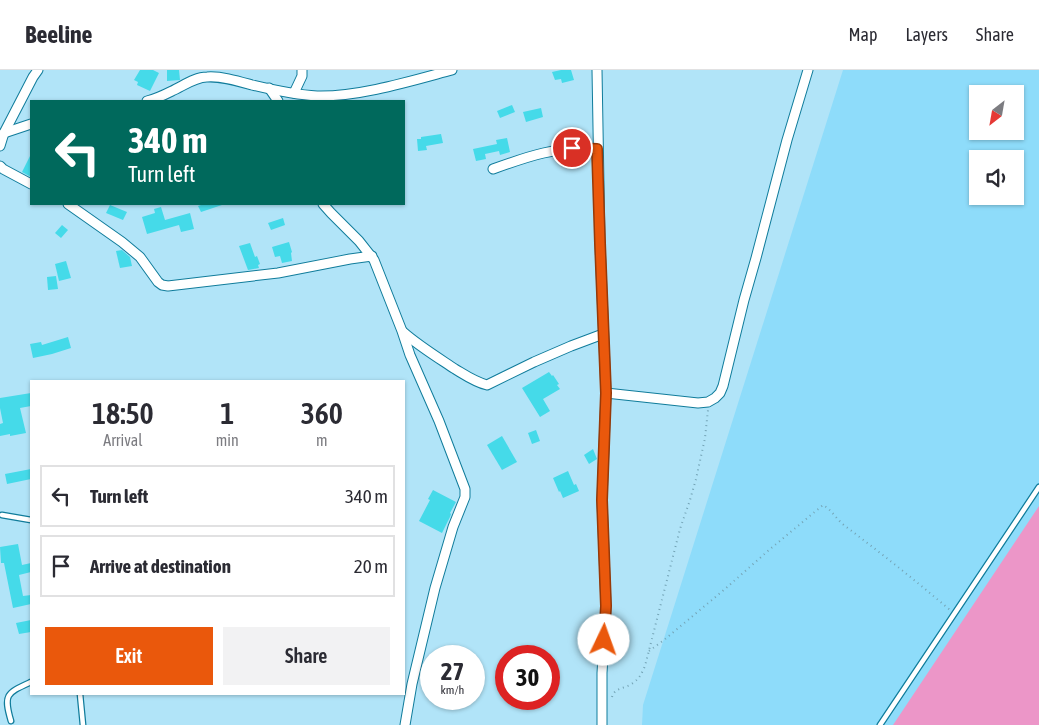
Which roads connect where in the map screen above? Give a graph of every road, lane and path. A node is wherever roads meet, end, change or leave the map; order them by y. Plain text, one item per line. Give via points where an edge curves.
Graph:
1 (38, 70) edge
2 (302, 70) edge
3 (452, 70) edge
4 (597, 70) edge
5 (808, 70) edge
6 (423, 74) edge
7 (269, 88) junction
8 (294, 93) junction
9 (150, 100) edge
10 (277, 100) edge
11 (30, 124) edge
12 (4, 133) junction
13 (0, 146) edge
14 (597, 149) junction
15 (0, 166) edge
16 (493, 170) dead end
17 (30, 184) edge
18 (69, 205) edge
19 (324, 205) edge
20 (372, 256) junction
21 (402, 332) junction
22 (603, 334) junction
23 (606, 393) junction
24 (708, 402) junction
25 (1039, 487) edge
26 (2, 515) dead end
27 (30, 520) edge
28 (954, 613) junction
29 (648, 651) junction
30 (30, 683) edge
31 (80, 695) edge
32 (612, 700) dead end
33 (11, 721) dead end
34 (83, 725) edge
35 (405, 725) edge
36 (602, 725) edge
37 (880, 725) edge

1 - 12 street
2 - 8 street
3 - 6 street
4 - 14 street
5 - 24 street via 726,377 720,393
6 - 8 street via 408,82 354,93 316,96
7 - 8 street
7 - 9 street via 207,77
7 - 10 street
11 - 12 street
12 - 13 street
14 - 16 street via 551,151
14 - 22 street
15 - 17 street
18 - 20 street via 140,257 162,285 278,272
19 - 20 street
20 - 21 street
21 - 22 street via 443,362 472,380 487,385
21 - 35 street via 465,489 435,588
22 - 23 street
23 - 24 street
23 - 36 street via 602,500 606,606
24 - 29 path via 705,438 696,479
25 - 28 lane
26 - 27 lane
28 - 29 path via 823,505
28 - 37 lane
29 - 32 path via 642,674 632,684 616,690
30 - 33 lane via 7,698
31 - 34 lane

